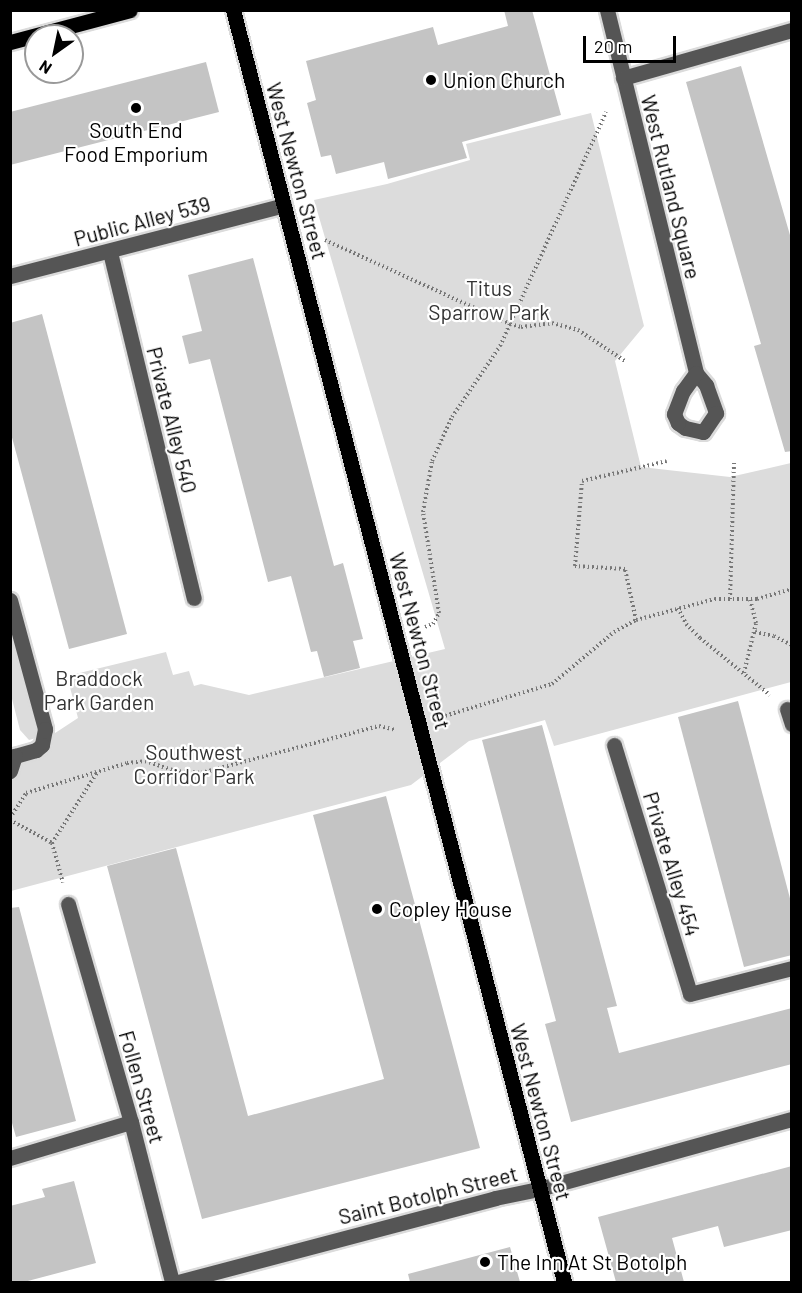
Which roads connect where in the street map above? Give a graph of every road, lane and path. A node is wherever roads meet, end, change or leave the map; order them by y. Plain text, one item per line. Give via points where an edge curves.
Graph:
1 (234, 10) edge
2 (607, 10) edge
3 (122, 12) edge
4 (792, 30) edge
5 (10, 42) edge
6 (623, 78) junction
7 (606, 112) dead end
8 (284, 204) junction
9 (325, 240) dead end
10 (110, 252) junction
11 (10, 276) edge
12 (510, 324) junction
13 (625, 361) dead end
14 (696, 373) dead end
15 (667, 461) dead end
16 (734, 462) dead end
17 (792, 589) edge
18 (194, 598) dead end
19 (730, 599) junction
20 (750, 599) junction
21 (10, 600) edge
22 (678, 608) junction
23 (636, 620) junction
24 (425, 627) dead end
25 (755, 632) junction
26 (792, 645) edge
27 (744, 673) junction
28 (444, 717) dead end
29 (789, 717) edge
30 (392, 731) dead end
31 (614, 746) dead end
32 (13, 753) edge
33 (10, 771) edge
34 (99, 771) junction
35 (10, 819) edge
36 (52, 843) junction
37 (68, 904) joint
38 (792, 968) edge
39 (792, 1119) edge
40 (131, 1122) junction
41 (10, 1158) edge
42 (539, 1189) junction
43 (172, 1282) edge
44 (178, 1282) edge
45 (564, 1282) edge

1 - 8 main road, West Newton Street
2 - 6 street, West Rutland Square
3 - 5 main road
4 - 6 street
6 - 14 street, West Rutland Square
7 - 12 path
8 - 10 street, Public Alley 539
8 - 42 main road, West Newton Street
9 - 12 path
10 - 11 street, Public Alley 539
10 - 18 street, Private Alley 540
12 - 13 path via 521,327 552,323 578,330
12 - 24 path via 479,380 452,417 428,473 424,528 439,613 433,624
15 - 23 path via 582,481 575,566 625,569
16 - 19 path
17 - 20 path
19 - 20 path
19 - 22 path
20 - 25 path
21 - 32 street via 45,729 42,745 36,750
22 - 23 path
22 - 27 path via 686,624
23 - 28 path via 614,632 552,684
25 - 26 path
25 - 27 path
27 - 29 path
30 - 34 path via 379,726 201,772 175,771 145,761
31 - 38 street, Private Alley 454 via 690,994
32 - 33 street
34 - 35 path via 26,793
34 - 36 path
35 - 36 path
36 - 37 path
37 - 40 street, Follen Street
39 - 42 street, Saint Botolph Street
40 - 41 street
40 - 43 street, Follen Street
42 - 44 street, Saint Botolph Street
42 - 45 main road, West Newton Street

